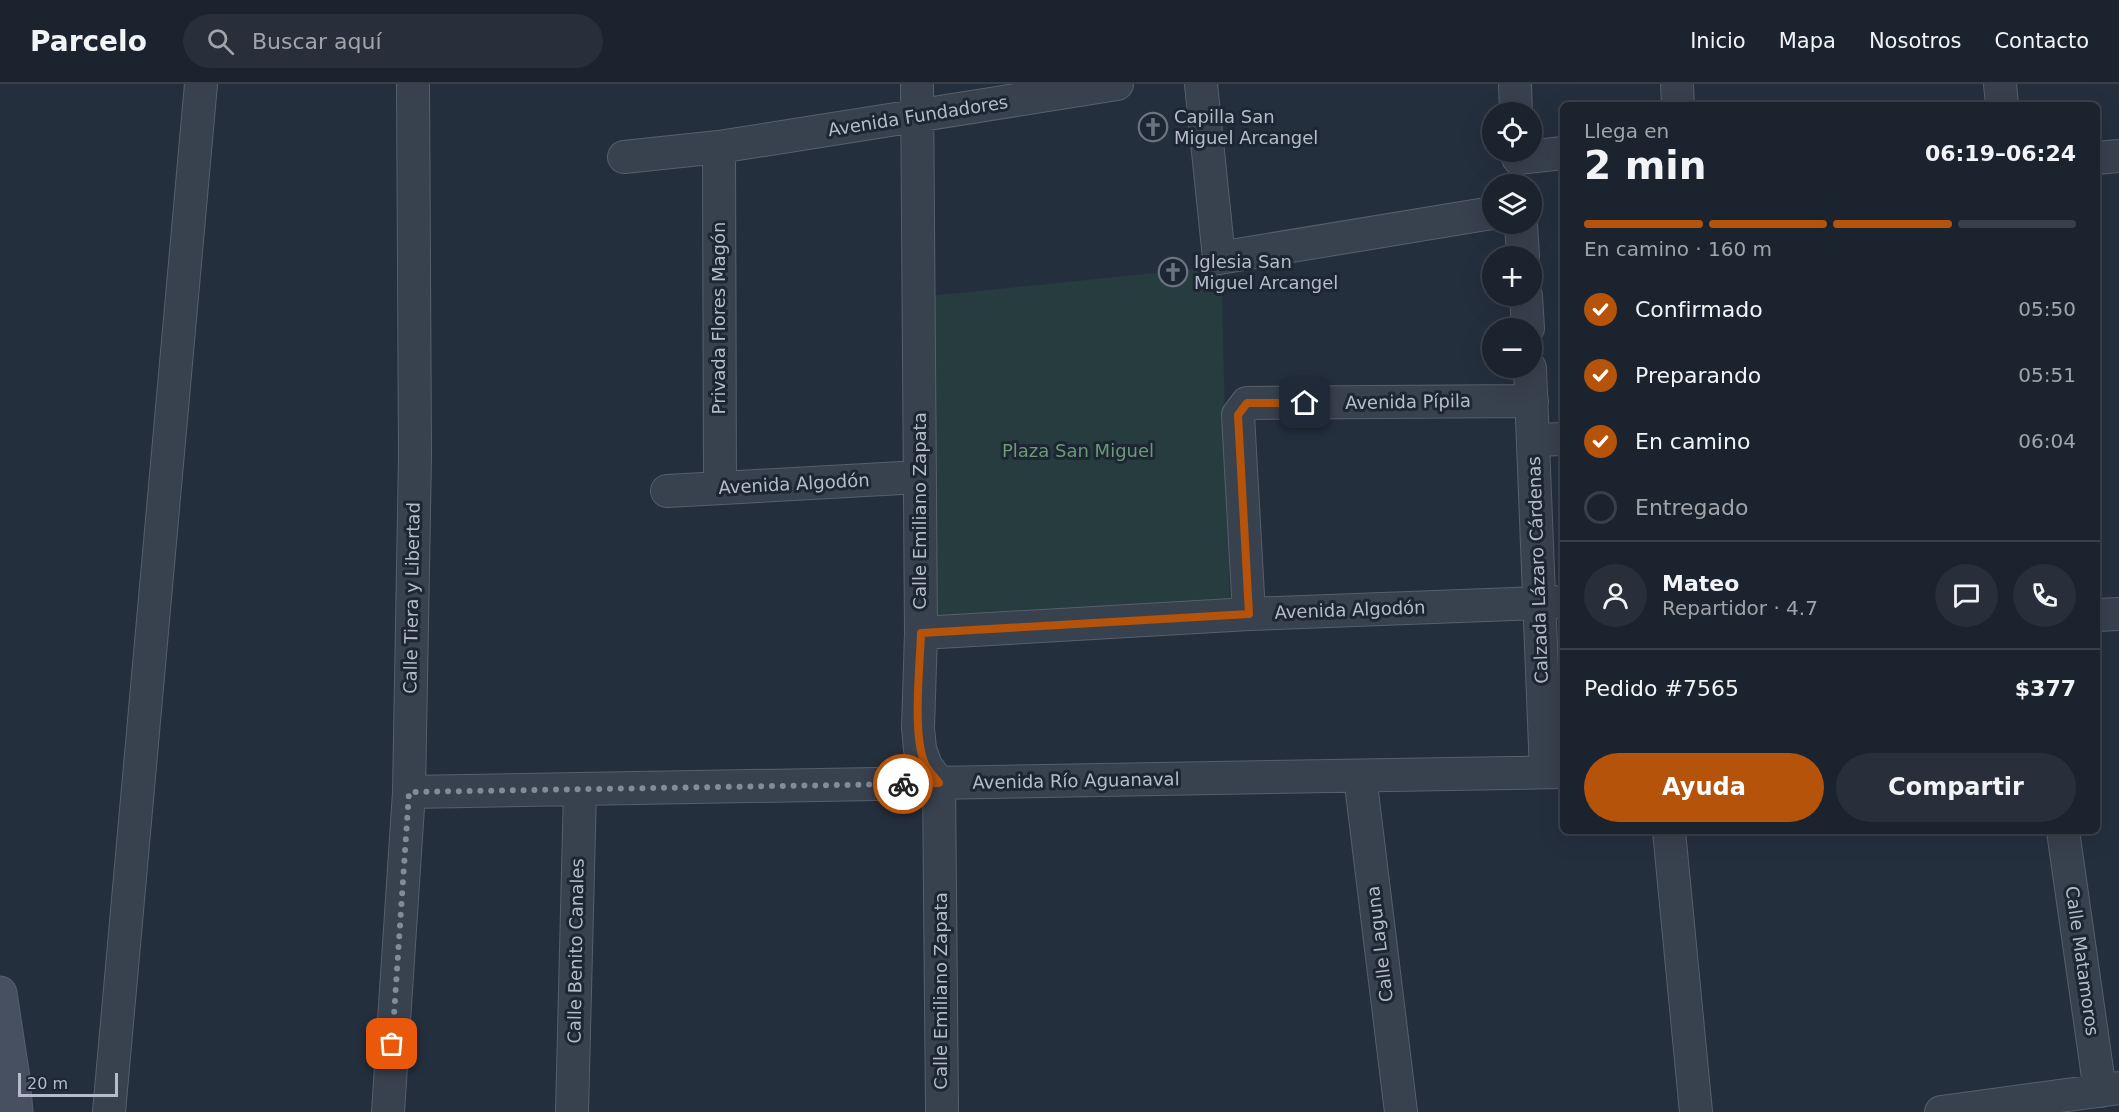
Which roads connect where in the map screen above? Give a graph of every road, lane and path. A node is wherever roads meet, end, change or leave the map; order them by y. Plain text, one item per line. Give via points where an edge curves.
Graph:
1 (201, 84) edge
2 (413, 84) edge
3 (917, 84) edge
4 (1117, 84) edge
5 (1201, 84) edge
6 (1515, 84) edge
7 (1677, 84) edge
8 (2000, 84) edge
9 (1516, 102) edge
10 (1678, 102) edge
11 (2002, 102) edge
12 (917, 116) junction
13 (719, 147) junction
14 (1560, 154) edge
15 (2119, 156) edge
16 (624, 157) dead end
17 (2100, 158) edge
18 (1518, 165) edge
19 (1482, 215) edge
20 (1531, 378) edge
21 (1532, 401) junction
22 (1548, 440) edge
23 (920, 477) junction
24 (720, 488) junction
25 (667, 491) dead end
26 (1551, 602) edge
27 (1249, 614) junction
28 (2119, 614) edge
29 (2100, 615) edge
30 (921, 633) junction
31 (1554, 772) edge
32 (1360, 776) junction
33 (939, 783) junction
34 (580, 790) junction
35 (409, 792) junction
36 (1669, 834) edge
37 (2064, 834) edge
38 (0, 993) edge
39 (2109, 1089) edge
40 (16, 1112) edge
41 (110, 1112) edge
42 (388, 1112) edge
43 (572, 1112) edge
44 (942, 1112) edge
45 (1401, 1112) edge
46 (1696, 1112) edge
47 (1941, 1112) edge

1 - 41 street
2 - 35 street, Calle Tiera y Libertad via 415,456
3 - 12 street, Calle Emiliano Zapata
4 - 12 street, Avenida Fundadores
5 - 19 street via 1219,258
6 - 9 street
7 - 10 street
8 - 11 street
12 - 13 street, Avenida Fundadores
12 - 23 street, Calle Emiliano Zapata
13 - 16 street, Avenida Fundadores
13 - 24 street, Privada Flores Magón
14 - 18 street
15 - 17 street
20 - 21 street, Calzada Lázaro Cárdenas
21 - 22 street, Calzada Lázaro Cárdenas
21 - 27 street, Avenida Pípila via 1247,403 1238,415
22 - 26 street, Calzada Lázaro Cárdenas
23 - 24 street, Avenida Algodón
23 - 30 street, Calle Emiliano Zapata
24 - 25 street, Avenida Algodón
26 - 27 street, Avenida Algodón
26 - 31 street, Calzada Lázaro Cárdenas
27 - 30 street, Avenida Algodón
28 - 29 street
30 - 33 street, Calle Emiliano Zapata via 920,749 926,766
31 - 32 street, Avenida Río Aguanaval
32 - 33 street, Avenida Río Aguanaval
32 - 45 street, Calle Laguna
33 - 34 street, Avenida Río Aguanaval
33 - 44 street, Calle Emiliano Zapata
34 - 35 street, Avenida Río Aguanaval
34 - 43 street, Calle Benito Canales
35 - 42 street, Calle Tiera y Libertad
36 - 46 street
37 - 39 street, Calle Matamoros
38 - 40 street
39 - 47 street

